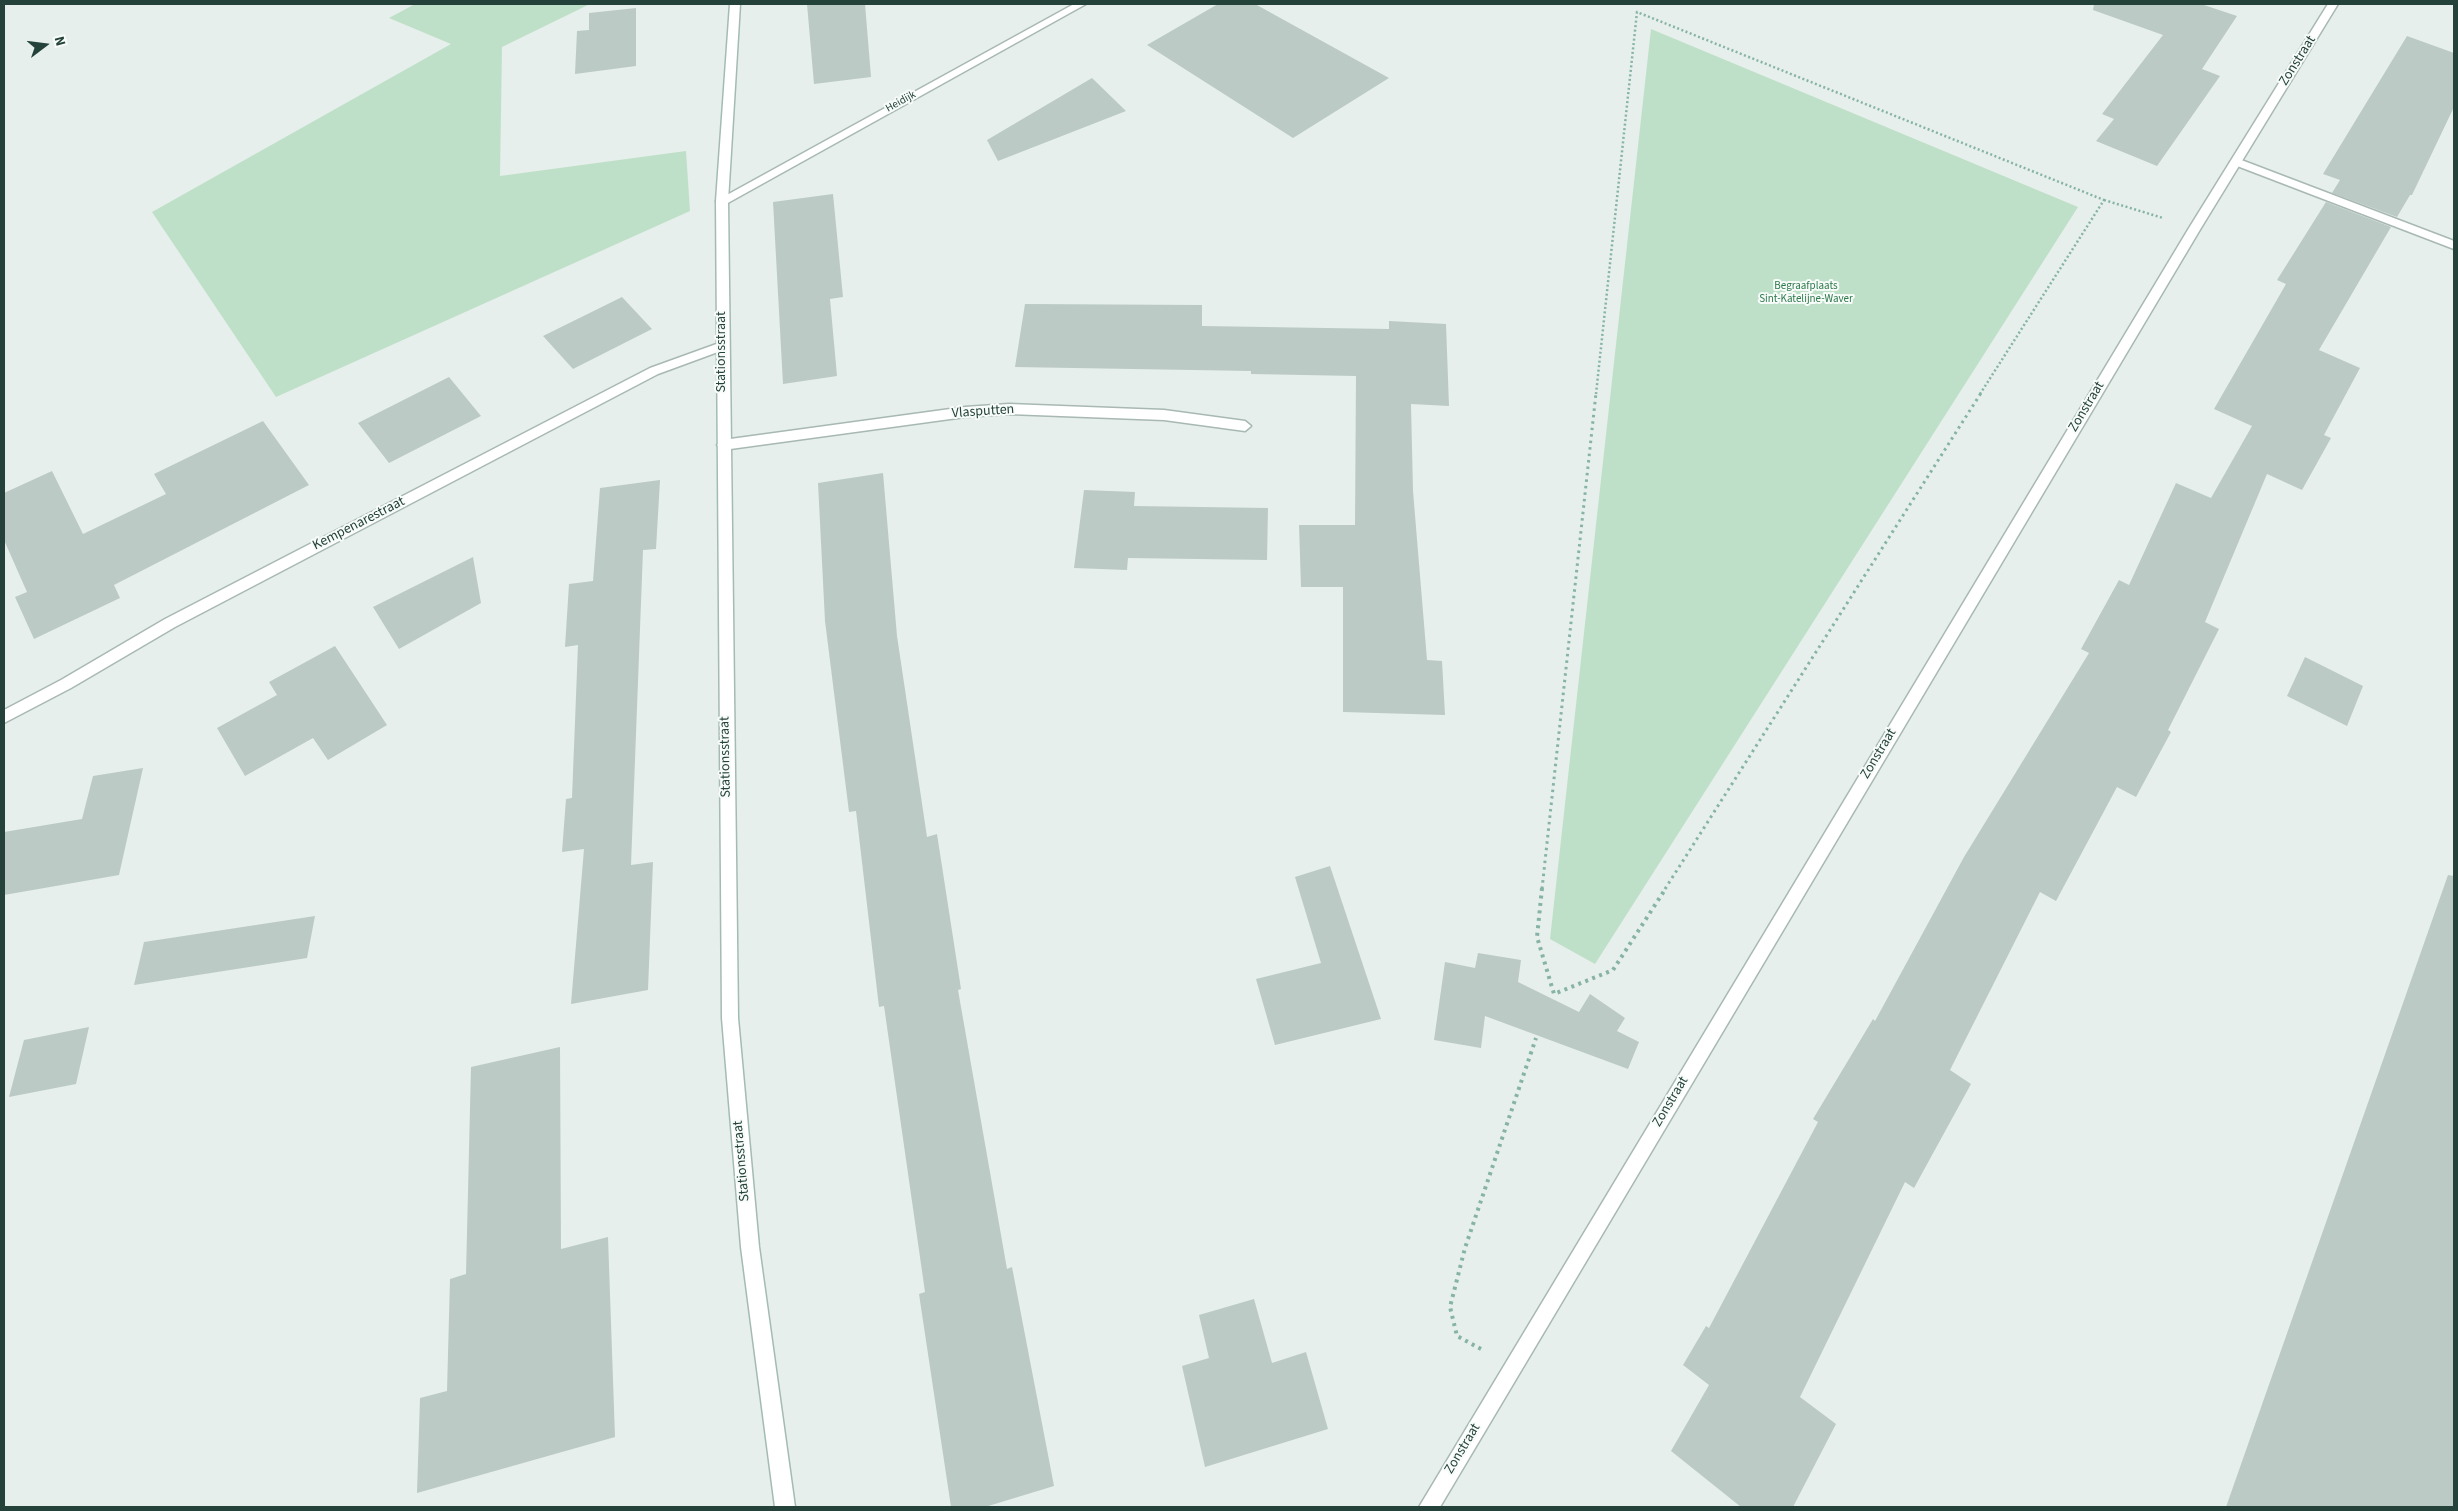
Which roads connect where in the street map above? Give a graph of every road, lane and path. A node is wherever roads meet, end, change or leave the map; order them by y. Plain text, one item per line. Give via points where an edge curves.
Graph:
1 (735, 4) edge
2 (1081, 4) edge
3 (2333, 4) edge
4 (2236, 162) junction
5 (2104, 200) junction
6 (722, 201) junction
7 (2194, 228) junction
8 (2454, 245) edge
9 (722, 346) junction
10 (1245, 426) dead end
11 (723, 445) junction
12 (4, 717) edge
13 (1536, 1038) dead end
14 (1516, 1360) junction
15 (785, 1507) edge
16 (1429, 1507) edge

1 - 6 street, Stationsstraat
2 - 6 street, Heidijk
3 - 4 street, Zonstraat
4 - 7 street, Zonstraat
4 - 8 street
5 - 5 path via 1613,970 1554,994 1537,937 1637,12
5 - 7 path
6 - 9 street, Stationsstraat
7 - 14 street, Zonstraat
9 - 11 street, Stationsstraat
9 - 12 street, Kempenarestraat via 645,376 170,623
10 - 11 street, Vlasputten via 1164,415 1009,409
11 - 15 street, Stationsstraat via 730,1018 750,1247
13 - 14 path via 1465,1248 1450,1307 1457,1336 1480,1349
14 - 16 street, Zonstraat

